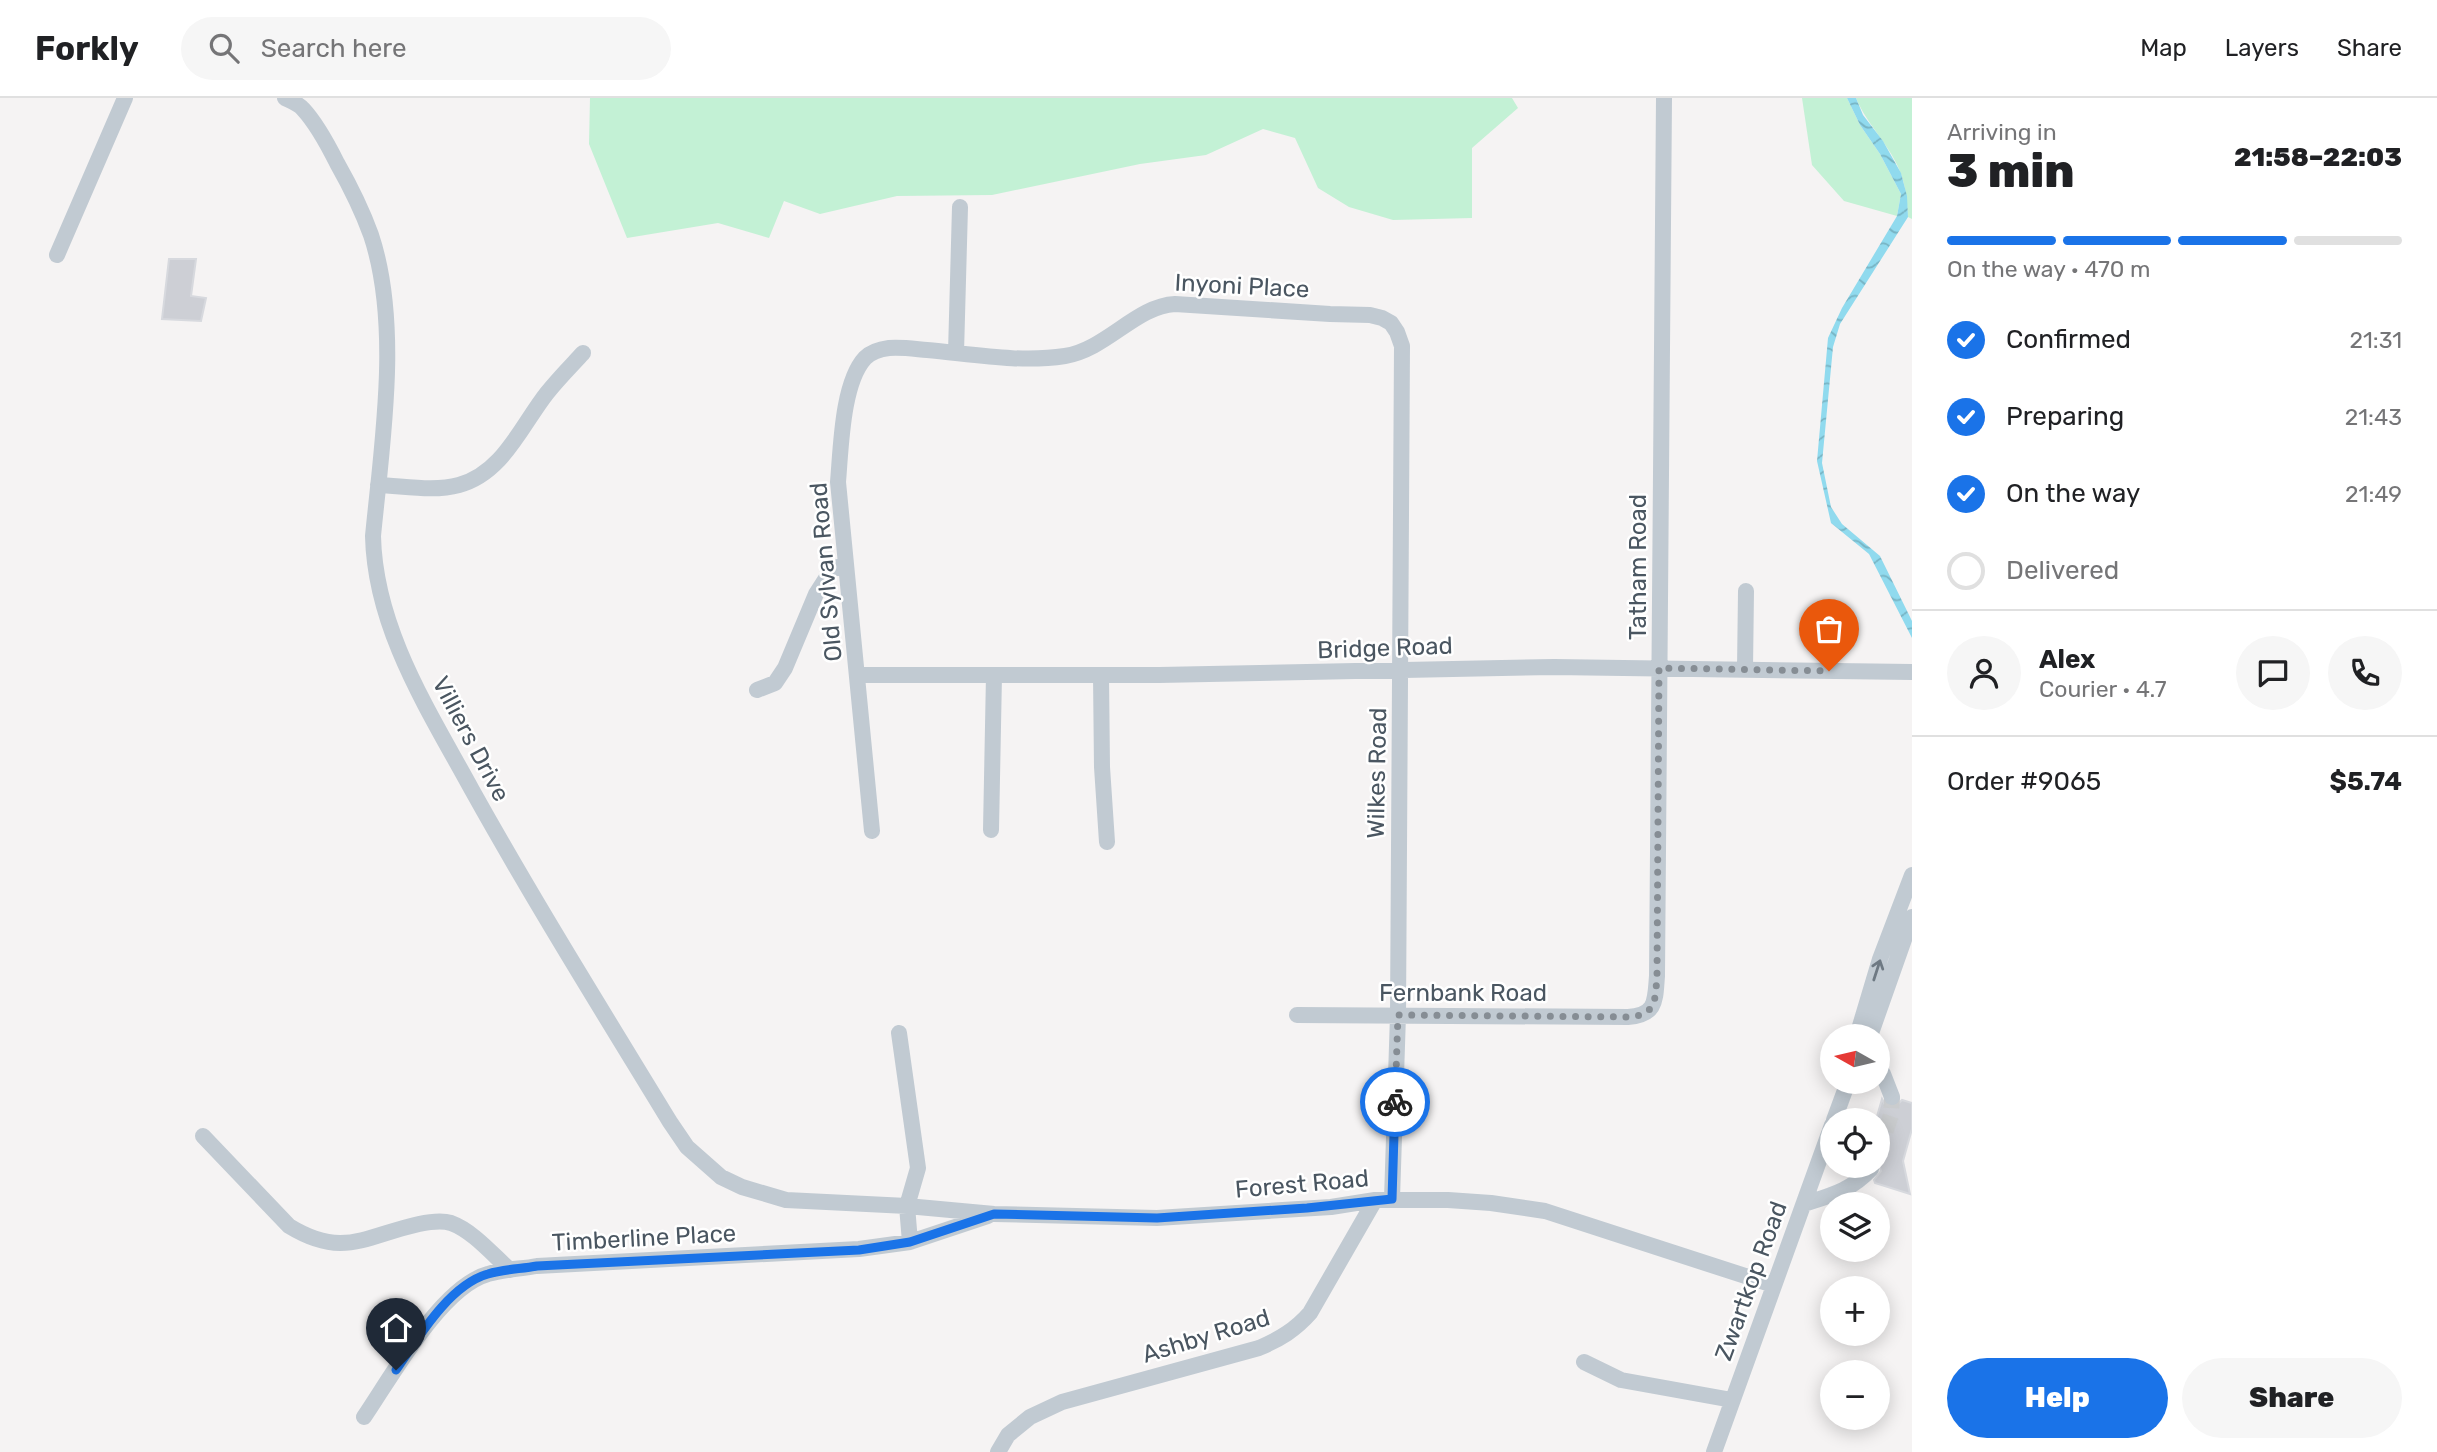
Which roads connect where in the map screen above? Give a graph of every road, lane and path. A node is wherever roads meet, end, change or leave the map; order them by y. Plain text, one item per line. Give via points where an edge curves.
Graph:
1 (125, 98) edge
2 (285, 98) edge
3 (1664, 98) edge
4 (305, 102) edge
5 (960, 207) dead end
6 (57, 254) dead end
7 (1402, 346) joint
8 (908, 349) joint
9 (583, 353) dead end
10 (956, 353) junction
11 (378, 485) junction
12 (845, 565) junction
13 (1746, 592) dead end
14 (1659, 668) junction
15 (1745, 669) junction
16 (1401, 670) junction
17 (1912, 672) edge
18 (858, 675) junction
19 (994, 675) junction
20 (1101, 675) junction
21 (757, 690) dead end
22 (991, 830) dead end
23 (872, 831) dead end
24 (1107, 842) dead end
25 (1912, 875) edge
26 (1912, 917) edge
27 (1297, 1015) dead end
28 (1398, 1015) junction
29 (1628, 1017) joint
30 (1861, 1024) edge
31 (1874, 1024) edge
32 (899, 1033) dead end
33 (1890, 1092) edge
34 (1892, 1097) tunnel mouth
35 (203, 1136) dead end
36 (1820, 1159) edge
37 (1862, 1178) edge
38 (1384, 1200) junction
39 (1804, 1204) junction
40 (907, 1206) junction
41 (994, 1214) junction
42 (910, 1242) junction
43 (510, 1270) junction
44 (1773, 1285) junction
45 (1584, 1362) dead end
46 (1732, 1401) junction
47 (364, 1417) dead end
48 (998, 1452) edge
49 (1714, 1452) edge

1 - 6 street
2 - 4 street, Villiers Drive
3 - 14 street, Tatham Road
4 - 11 street, Villiers Drive via 357,200 380,274 387,354
5 - 10 street
7 - 10 street, Inyoni Place via 1391,323 1370,315 1189,303 1149,309 1104,340 1070,355 1027,359
7 - 16 street, Wilkes Road
8 - 10 street, Inyoni Place
8 - 12 street, Old Sylvan Road via 888,348 866,356 849,393 838,482
9 - 11 street via 546,394 511,447 474,480 431,488
11 - 40 street, Villiers Drive via 375,569 407,669 490,823 687,1147 721,1177 766,1195
12 - 18 street, Old Sylvan Road
12 - 21 street via 832,569 816,594 775,683
13 - 15 street
14 - 15 street, Bridge Road
14 - 16 street, Bridge Road
14 - 29 street, Tatham Road via 1656,997 1647,1013
15 - 17 street, Bridge Road
16 - 20 street, Bridge Road
16 - 28 street, Wilkes Road
18 - 19 street, Bridge Road
18 - 23 street, Old Sylvan Road
19 - 20 street, Bridge Road
19 - 22 street
20 - 24 street
30 -> 25 street
26 - 31 street
27 - 28 street, Fernbank Road
28 - 29 street, Fernbank Road
28 - 38 street, Wilkes Road
32 - 40 street via 918,1168
33 - 34 street
35 - 43 street via 289,1226 304,1235 321,1242 354,1243 414,1225 448,1222 472,1236
36 - 39 street, Zwartkop Road
37 - 39 street via 1843,1191
38 - 41 street, Forest Road via 1157,1218
38 - 44 street, Forest Road via 1470,1201 1545,1212
38 - 48 street, Ashby Road via 1310,1313 1281,1339 1062,1402 1030,1417 1008,1435
39 - 44 street, Zwartkop Road
40 - 41 street, Forest Road
40 - 42 street
41 - 42 street, Timberline Place
42 - 43 street, Timberline Place via 859,1250
43 - 47 street, Timberline Place via 467,1283 452,1297 427,1324
44 - 46 street, Zwartkop Road
45 - 46 street via 1621,1380
46 - 49 street, Zwartkop Road

